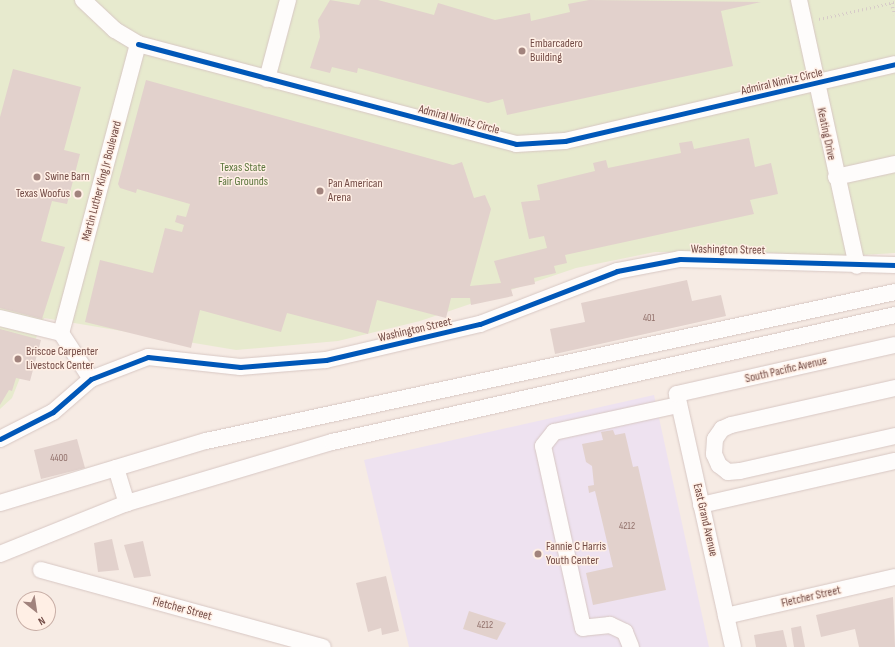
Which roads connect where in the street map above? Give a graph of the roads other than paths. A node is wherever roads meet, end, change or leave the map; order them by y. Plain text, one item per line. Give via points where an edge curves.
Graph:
1 (83, 0) edge
2 (288, 0) edge
3 (799, 0) edge
4 (138, 44) junction
5 (895, 64) edge
6 (267, 79) junction
7 (816, 84) junction
8 (895, 164) edge
9 (836, 177) junction
10 (895, 265) edge
11 (857, 266) junction
12 (895, 292) edge
13 (895, 315) edge
14 (0, 318) edge
15 (61, 334) junction
16 (895, 345) edge
17 (91, 379) junction
18 (895, 388) edge
19 (439, 393) junction
20 (677, 399) junction
21 (445, 416) junction
22 (895, 436) edge
23 (0, 439) edge
24 (714, 454) junction
25 (691, 458) junction
26 (895, 462) edge
27 (116, 468) junction
28 (0, 503) edge
29 (127, 503) junction
30 (701, 505) junction
31 (0, 554) edge
32 (41, 570) dead end
33 (895, 577) edge
34 (726, 616) junction
35 (323, 647) edge
36 (631, 647) edge
37 (733, 647) edge

1 - 4 street via 115,30
2 - 6 street
3 - 7 street, Keating Drive
4 - 6 street, Admiral Nimitz Circle
4 - 15 street, Martin Luther King Jr Boulevard
5 - 7 street, Admiral Nimitz Circle
6 - 7 street, Admiral Nimitz Circle via 494,140 541,145
7 - 9 street, Keating Drive
8 - 9 street
9 - 11 street, Keating Drive
10 - 11 street, Washington Street
11 - 17 street, Washington Street via 718,259 651,263 590,280 480,324 385,348 276,367 240,367 148,357
12 - 19 street
13 - 21 street
14 - 15 street
15 - 17 street
16 - 20 street, South Pacific Avenue
17 - 23 street, Washington Street via 53,412
18 - 24 street via 732,425 722,429 715,439
19 - 21 street
19 - 27 street via 206,441
20 - 25 street, East Grand Avenue
20 - 36 street, South Pacific Avenue via 554,432 543,446 583,628 610,625 625,632
21 - 29 street via 332,442
22 - 24 street via 740,471 728,472 719,465
24 - 25 street
25 - 30 street, East Grand Avenue
26 - 30 street
27 - 28 street
27 - 29 street
29 - 31 street
30 - 34 street, East Grand Avenue
32 - 35 street, Fletcher Street
33 - 34 street, Fletcher Street
34 - 37 street, East Grand Avenue

